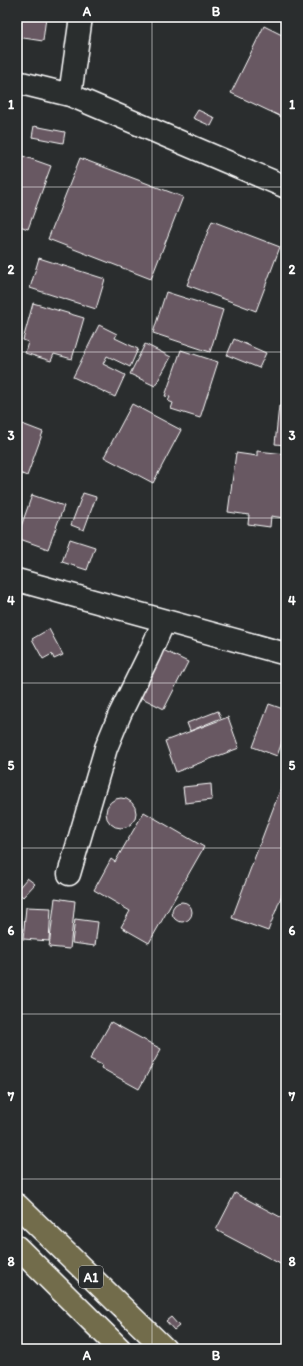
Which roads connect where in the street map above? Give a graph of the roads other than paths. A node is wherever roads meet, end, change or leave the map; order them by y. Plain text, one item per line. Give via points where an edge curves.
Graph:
1 (81, 17) edge
2 (17, 82) edge
3 (70, 96) junction
4 (286, 187) edge
5 (17, 580) edge
6 (164, 621) junction
7 (286, 654) edge
8 (69, 874) dead end
9 (17, 1205) edge
10 (17, 1247) edge
11 (120, 1349) edge
12 (165, 1349) edge

1 - 3 street
2 - 3 street
3 - 4 street
5 - 6 street
6 - 7 street
6 - 8 street via 106,748
9 - 12 highway, A1
10 - 11 highway, A1

